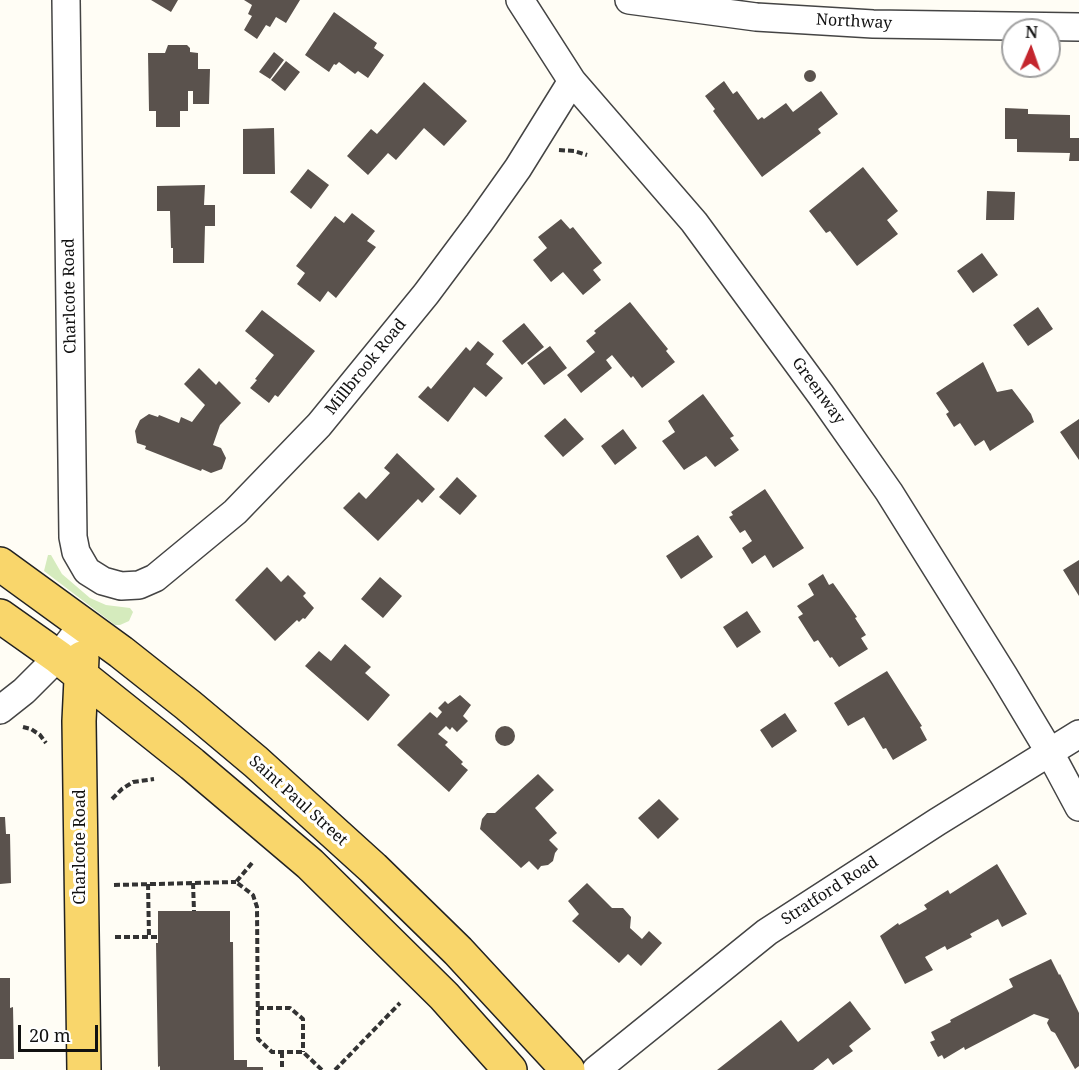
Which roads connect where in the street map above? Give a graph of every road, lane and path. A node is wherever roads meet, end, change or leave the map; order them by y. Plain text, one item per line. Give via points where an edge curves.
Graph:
1 (66, 0) edge
2 (520, 0) edge
3 (629, 0) edge
4 (1079, 27) edge
5 (572, 81) junction
6 (552, 151) dead end
7 (587, 155) dead end
8 (0, 564) edge
9 (103, 580) joint
10 (0, 616) edge
11 (84, 623) junction
12 (69, 666) junction
13 (7, 719) edge
14 (1079, 734) edge
15 (46, 743) dead end
16 (1049, 752) junction
17 (154, 779) dead end
18 (112, 799) dead end
19 (1079, 807) edge
20 (252, 863) dead end
21 (236, 882) junction
22 (193, 883) junction
23 (148, 884) junction
24 (114, 885) dead end
25 (194, 911) dead end
26 (115, 937) dead end
27 (149, 937) junction
28 (158, 937) dead end
29 (400, 1003) dead end
30 (258, 1008) junction
31 (282, 1052) junction
32 (303, 1052) junction
33 (84, 1070) edge
34 (282, 1070) edge
35 (322, 1070) edge
36 (335, 1070) edge
37 (510, 1070) edge
38 (568, 1070) edge
39 (596, 1070) edge

1 - 9 street, Charlcote Road via 73,537 87,571
2 - 5 street, Greenway
3 - 4 street, Northway via 756,17
5 - 9 street, Millbrook Road via 479,223 319,425 235,512 155,578 130,586
5 - 16 street, Greenway via 693,222 821,394 895,502
6 - 7 path
8 - 11 main road, Saint Paul Street
10 - 12 main road
11 - 12 main road, Charlcote Road
11 - 38 main road, Saint Paul Street via 256,762 373,868 458,951
12 - 13 street via 24,691
12 - 33 main road, Charlcote Road via 79,721
12 - 37 main road via 310,864 444,996
13 - 15 path via 31,729
14 - 16 street, Stratford Road
16 - 19 street, Greenway
16 - 39 street, Stratford Road via 767,932
17 - 18 path via 133,782
20 - 21 path
21 - 22 path
21 - 30 path via 257,901
22 - 23 path
22 - 25 path
23 - 24 path
23 - 27 path
26 - 27 path
27 - 28 path
29 - 36 path
30 - 31 path via 258,1039 272,1052
30 - 32 path via 290,1008 303,1019
31 - 32 path
31 - 34 path
32 - 35 path

